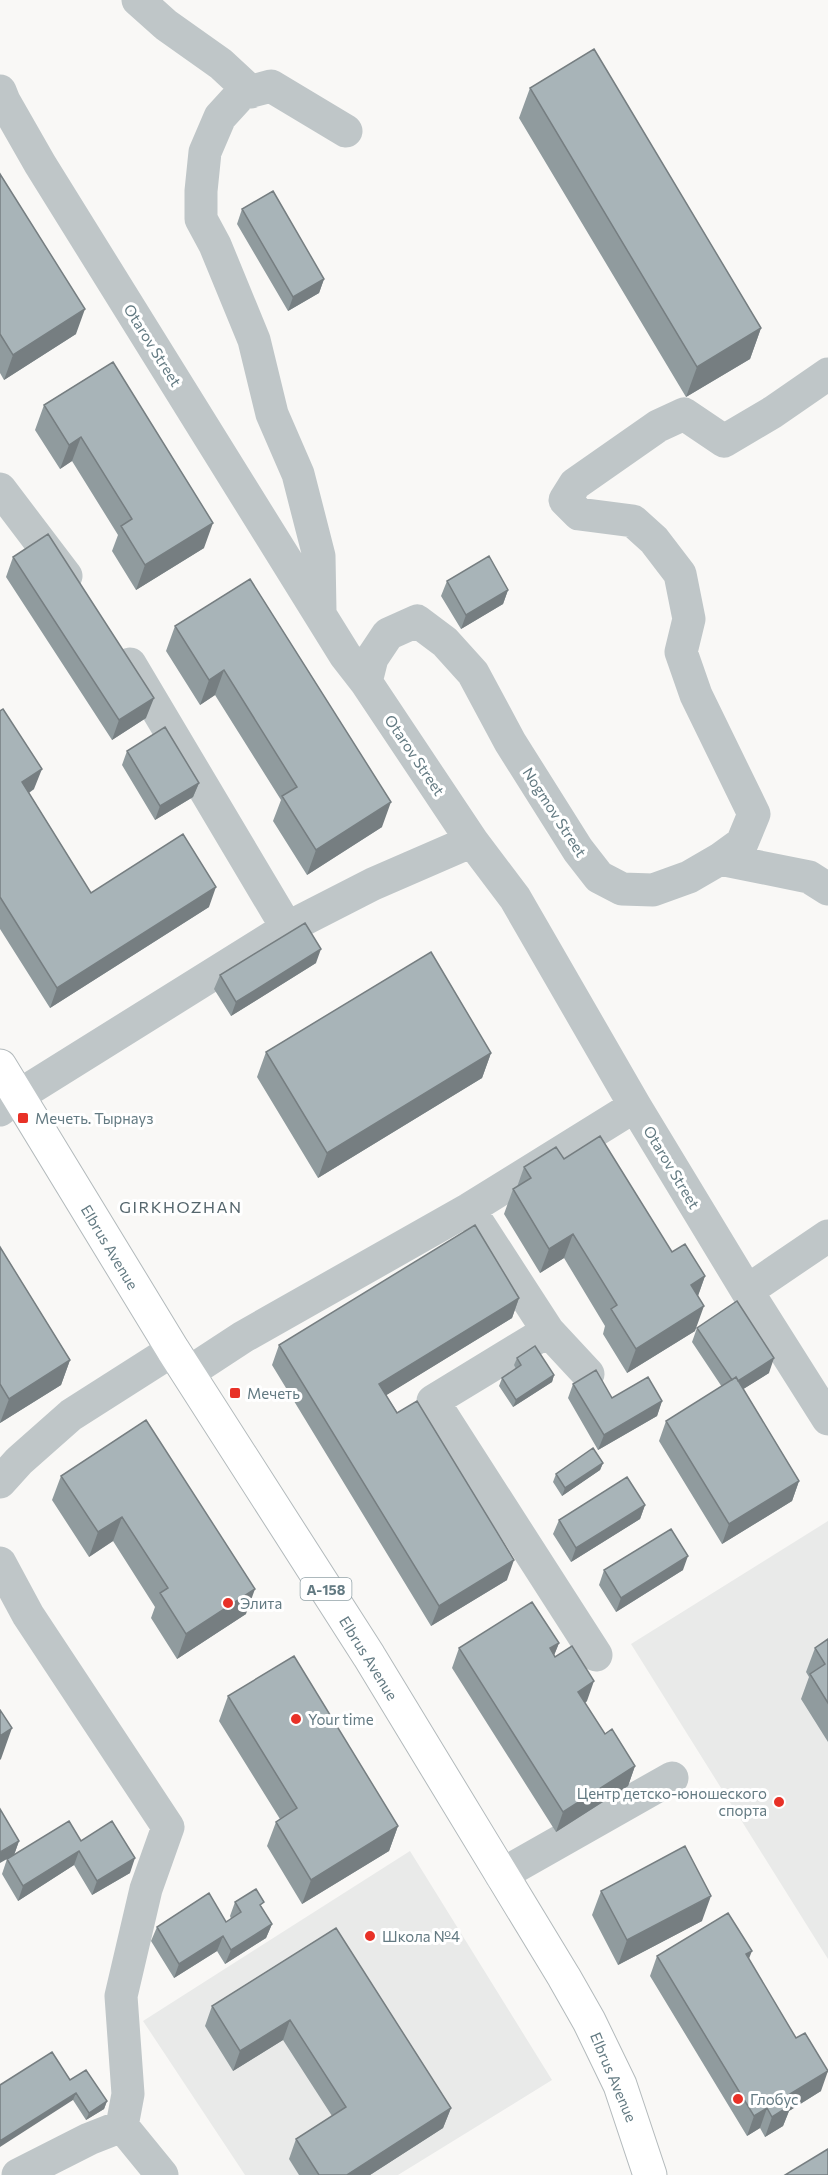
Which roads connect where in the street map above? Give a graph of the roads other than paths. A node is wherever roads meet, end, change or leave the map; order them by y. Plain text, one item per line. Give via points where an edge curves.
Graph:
1 (138, 0) edge
2 (0, 91) edge
3 (251, 92) junction
4 (346, 131) dead end
5 (828, 374) edge
6 (0, 489) edge
7 (82, 598) edge
8 (320, 613) junction
9 (116, 643) edge
10 (366, 682) junction
11 (472, 841) junction
12 (720, 859) junction
13 (828, 889) edge
14 (287, 928) junction
15 (0, 1066) edge
16 (9, 1103) edge
17 (635, 1106) junction
18 (469, 1209) junction
19 (828, 1236) edge
20 (747, 1291) junction
21 (548, 1331) junction
22 (180, 1362) junction
23 (588, 1374) edge
24 (828, 1419) edge
25 (0, 1482) edge
26 (0, 1563) edge
27 (596, 1655) dead end
28 (672, 1778) dead end
29 (501, 1875) junction
30 (122, 2126) junction
31 (18, 2175) edge
32 (162, 2175) edge
33 (650, 2175) edge

1 - 3 street via 222,64
2 - 8 street, Otarov Street via 40,164
3 - 4 street via 271,86
3 - 8 street via 241,94 220,117 205,152 201,219 254,340 272,414 298,474 319,556
5 - 12 street via 724,441 684,414 658,426 575,484 566,500 579,514 633,521 654,540 680,574 689,619 681,652 696,695 754,814 742,843
6 - 7 street
8 - 10 street, Otarov Street
9 - 14 street
10 - 11 street, Otarov Street
10 - 12 street, Nogmov Street via 372,658 388,633 417,621 445,642 473,673 510,742 599,877 622,889 653,890 689,877
11 - 14 street via 373,884
11 - 17 street, Otarov Street via 521,907
12 - 13 street via 809,877
14 - 16 street
15 - 16 main road, Elbrus Avenue / А-158
16 - 22 main road, Elbrus Avenue / А-158
17 - 18 street
17 - 20 street, Otarov Street
18 - 21 street
18 - 22 street via 243,1337
19 - 20 street
20 - 24 street, Otarov Street
21 - 23 street
21 - 27 street via 434,1401
22 - 25 street via 71,1415
22 - 29 main road, Elbrus Avenue / А-158 via 369,1656
26 - 30 street via 28,1615 168,1827 146,1889 121,1996 128,2094
28 - 29 street
29 - 33 main road, Elbrus Avenue / А-158 via 589,2021 620,2085
30 - 31 street
30 - 32 street

